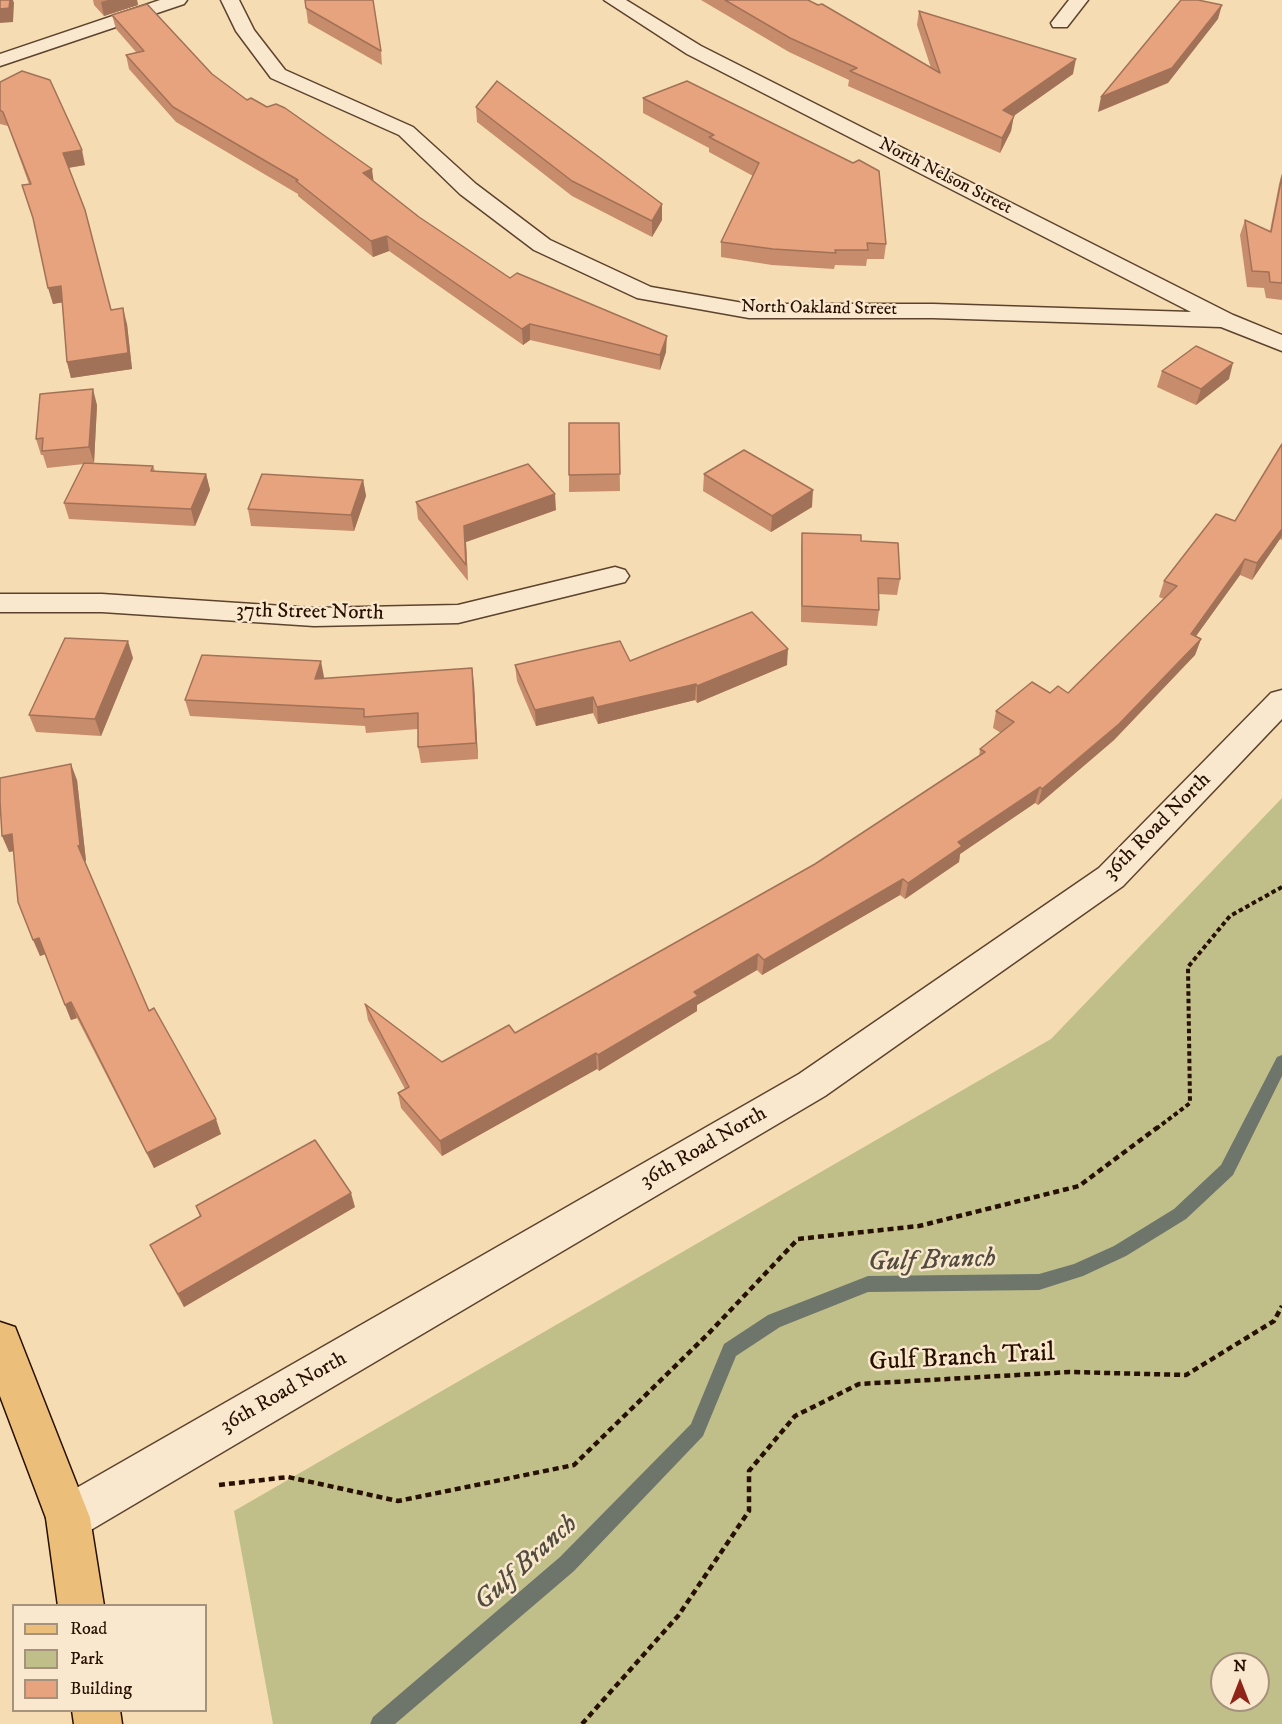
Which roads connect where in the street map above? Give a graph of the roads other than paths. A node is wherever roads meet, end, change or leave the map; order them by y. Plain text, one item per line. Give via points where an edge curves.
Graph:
1 (177, 0) edge
2 (230, 0) edge
3 (613, 0) edge
4 (1079, 0) edge
5 (1060, 23) dead end
6 (0, 60) edge
7 (1225, 320) junction
8 (1282, 344) edge
9 (615, 576) dead end
10 (0, 603) edge
11 (1282, 700) edge
12 (0, 1341) edge
13 (68, 1518) junction
14 (81, 1604) edge

1 - 6 street
2 - 7 street, North Oakland Street via 245,31 279,74 406,131 468,189 542,245 645,293 749,310 933,310
3 - 7 street, North Nelson Street via 694,50
4 - 5 street
7 - 8 street, North Nelson Street
9 - 10 street, 37th Street North via 458,614 314,617 102,603
11 - 13 street, 36th Road North via 1111,877 812,1085
12 - 13 main road
13 - 14 main road

